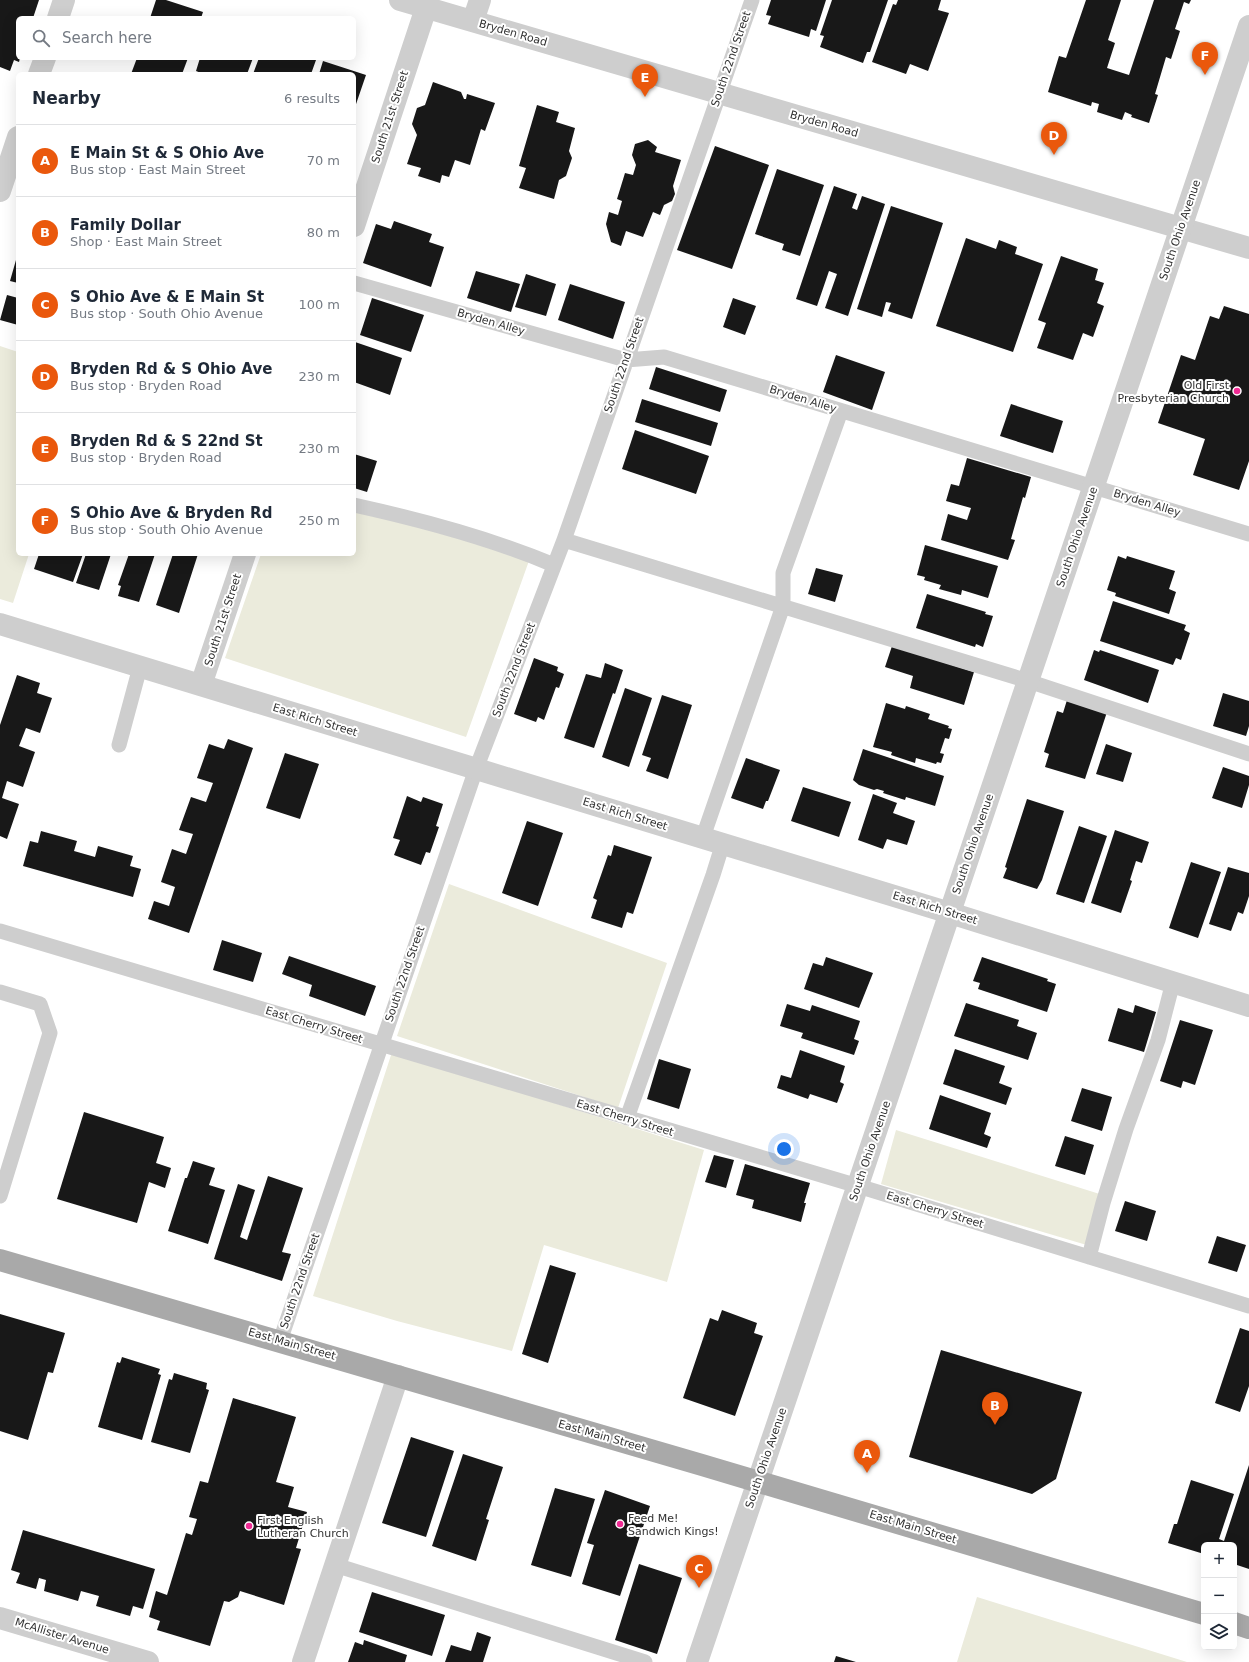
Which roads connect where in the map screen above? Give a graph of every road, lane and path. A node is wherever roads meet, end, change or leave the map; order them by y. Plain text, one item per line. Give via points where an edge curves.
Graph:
1 (64, 0) edge
2 (400, 0) edge
3 (480, 0) edge
4 (752, 0) edge
5 (426, 8) junction
6 (59, 16) edge
7 (473, 21) junction
8 (1249, 26) edge
9 (44, 60) edge
10 (40, 72) edge
11 (720, 93) junction
12 (16, 144) edge
13 (6, 179) edge
14 (356, 220) edge
15 (1181, 228) junction
16 (1249, 248) edge
17 (356, 284) edge
18 (626, 360) junction
19 (841, 411) junction
20 (1094, 487) junction
21 (356, 505) edge
22 (1249, 534) edge
23 (564, 540) junction
24 (244, 556) edge
25 (554, 565) junction
26 (784, 606) junction
27 (0, 624) edge
28 (140, 667) junction
29 (1028, 681) junction
30 (201, 685) junction
31 (119, 745) dead end
32 (1249, 754) edge
33 (476, 769) junction
34 (713, 840) junction
35 (950, 912) junction
36 (0, 931) edge
37 (1173, 982) junction
38 (0, 992) edge
39 (1249, 1006) edge
40 (380, 1045) junction
41 (627, 1118) junction
42 (858, 1186) junction
43 (0, 1196) edge
44 (1089, 1257) junction
45 (0, 1260) edge
46 (1249, 1306) edge
47 (280, 1341) junction
48 (398, 1376) junction
49 (758, 1481) junction
50 (335, 1565) junction
51 (1201, 1613) edge
52 (0, 1618) edge
53 (1237, 1624) edge
54 (1249, 1628) edge
55 (134, 1660) edge
56 (303, 1662) edge
57 (645, 1662) edge
58 (697, 1662) edge

1 - 6 street
2 - 5 street, Bryden Road
3 - 7 street
4 - 11 lane, South 22nd Street
5 - 7 street, Bryden Road
5 - 14 street, South 21st Street
7 - 11 street, Bryden Road
8 - 15 street, South Ohio Avenue
9 - 10 street
11 - 15 street, Bryden Road
11 - 18 lane, South 22nd Street
12 - 13 street
15 - 16 street, Bryden Road
15 - 20 street, South Ohio Avenue
17 - 18 lane, Bryden Alley
18 - 19 lane, Bryden Alley via 664,357
18 - 23 lane, South 22nd Street
19 - 20 lane, Bryden Alley
19 - 26 lane via 783,573
20 - 22 lane, Bryden Alley
20 - 29 street, South Ohio Avenue
21 - 25 lane via 405,516 507,546
23 - 25 lane, South 22nd Street
23 - 26 lane
24 - 30 street, South 21st Street
25 - 33 lane, South 22nd Street
26 - 29 lane
26 - 34 lane
27 - 28 street, East Rich Street
28 - 30 street, East Rich Street
28 - 31 lane
29 - 32 lane
29 - 35 street, South Ohio Avenue
30 - 33 street, East Rich Street
33 - 34 street, East Rich Street
33 - 40 lane, South 22nd Street
34 - 35 street, East Rich Street
34 - 41 lane via 714,875
35 - 37 street, East Rich Street
35 - 42 street, South Ohio Avenue
36 - 40 lane, East Cherry Street
37 - 39 street, East Rich Street
37 - 44 lane via 1158,1040 1103,1203
38 - 43 lane via 40,1004 50,1033
40 - 41 lane, East Cherry Street
40 - 47 lane, South 22nd Street
41 - 42 lane, East Cherry Street
42 - 44 lane, East Cherry Street
42 - 49 street, South Ohio Avenue
44 - 46 lane, East Cherry Street
45 - 47 main road, East Main Street
47 - 48 main road, East Main Street
48 - 49 main road, East Main Street
48 - 50 street
49 - 51 main road, East Main Street
49 - 58 street, South Ohio Avenue
50 - 56 street
50 - 57 lane
52 - 55 street, McAllister Avenue
53 - 54 main road

